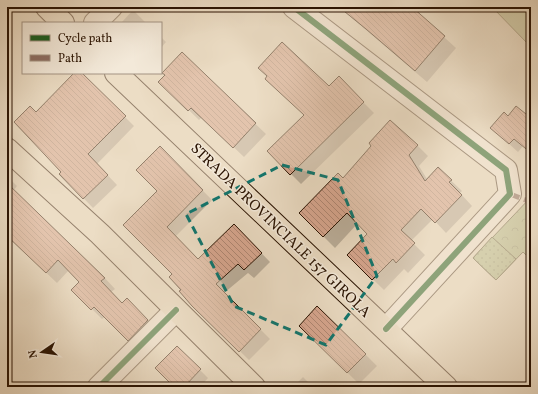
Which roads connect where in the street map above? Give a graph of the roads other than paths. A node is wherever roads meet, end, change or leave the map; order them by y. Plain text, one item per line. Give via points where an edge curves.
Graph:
1 (47, 7) edge
2 (110, 7) edge
3 (294, 7) edge
4 (62, 22) edge
5 (97, 22) edge
6 (117, 74) edge
7 (7, 149) edge
8 (176, 310) junction
9 (386, 329) junction
10 (99, 387) edge
11 (254, 387) edge
12 (446, 387) edge

1 - 4 main road
2 - 5 street
3 - 9 street via 506,170 510,194
6 - 9 main road, STRADA PROVINCIALE 157 GIROLA
7 - 8 main road via 100,234
8 - 10 street
8 - 11 main road
9 - 12 main road, STRADA PROVINCIALE 157 GIROLA

